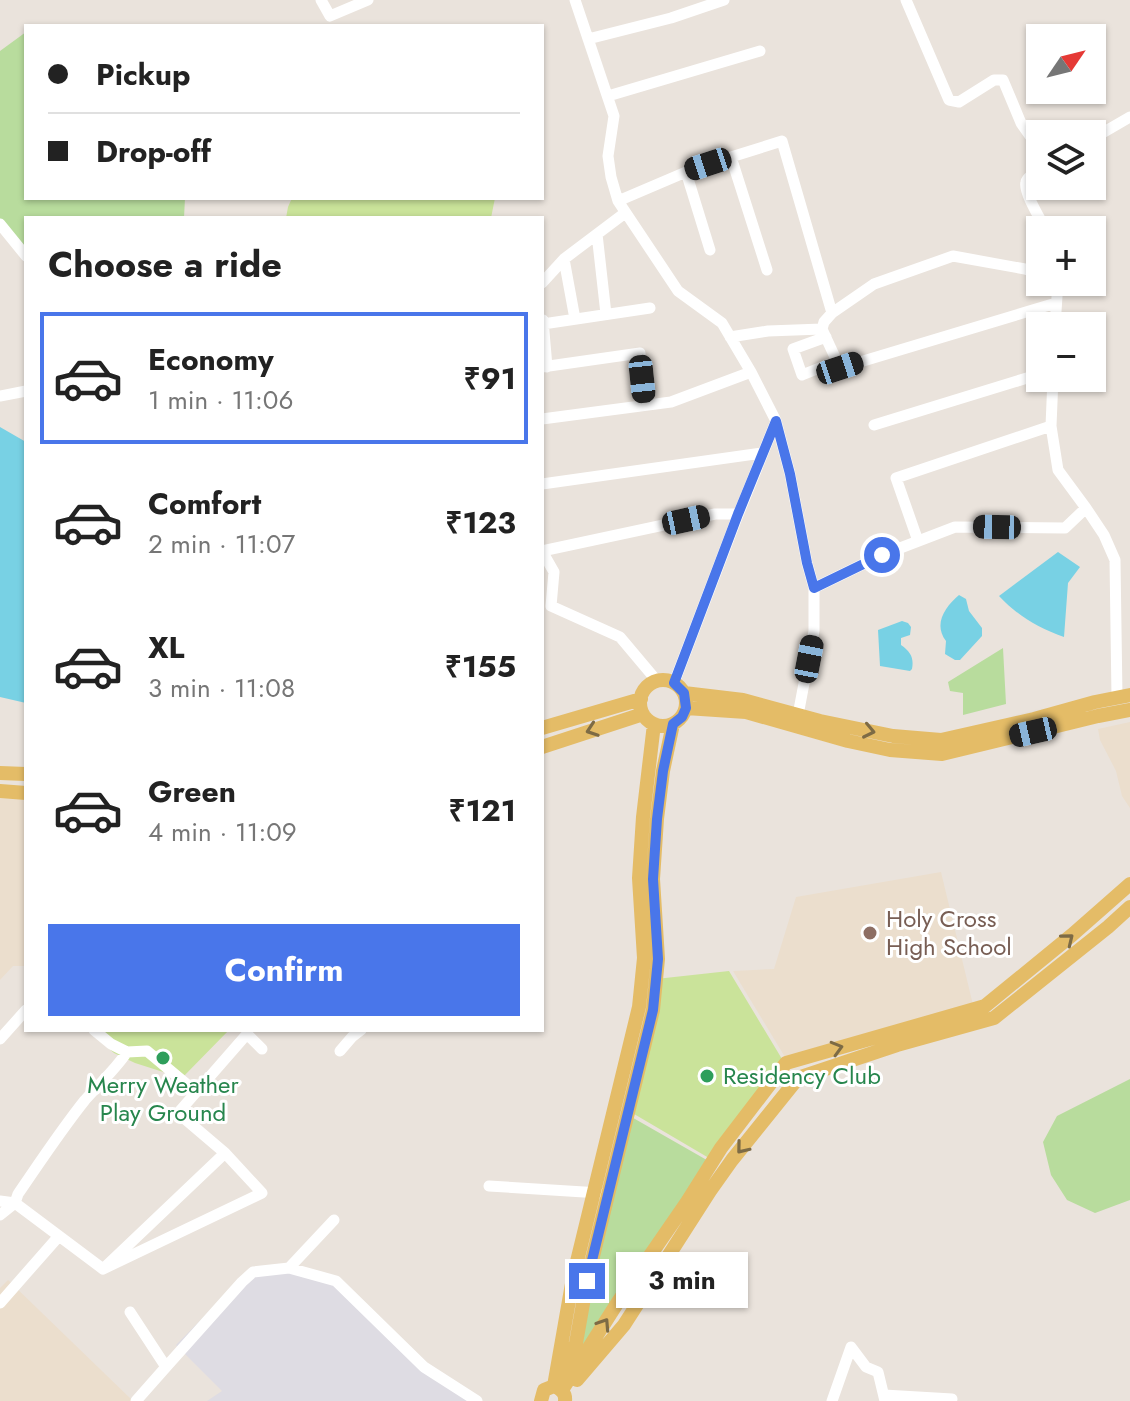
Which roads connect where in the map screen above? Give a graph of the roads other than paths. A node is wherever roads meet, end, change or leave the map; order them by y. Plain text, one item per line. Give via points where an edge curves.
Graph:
1 (321, 0) edge
2 (368, 0) edge
3 (575, 0) edge
4 (724, 0) edge
5 (906, 0) edge
6 (588, 39) junction
7 (760, 51) dead end
8 (608, 96) junction
9 (1130, 117) edge
10 (1026, 130) edge
11 (1106, 131) edge
12 (731, 157) junction
13 (686, 172) junction
14 (618, 201) junction
15 (625, 213) junction
16 (0, 224) edge
17 (597, 234) junction
18 (710, 250) dead end
19 (24, 254) edge
20 (564, 259) junction
21 (1026, 269) edge
22 (767, 270) dead end
23 (544, 281) edge
24 (1057, 296) edge
25 (1056, 303) junction
26 (650, 308) dead end
27 (1056, 312) edge
28 (832, 313) junction
29 (606, 314) junction
30 (575, 319) junction
31 (544, 320) edge
32 (824, 333) junction
33 (730, 337) junction
34 (544, 344) edge
35 (837, 361) junction
36 (545, 367) edge
37 (751, 372) junction
38 (1026, 378) edge
39 (24, 391) edge
40 (1052, 392) edge
41 (0, 396) edge
42 (645, 405) junction
43 (544, 419) edge
44 (776, 421) junction
45 (874, 425) dead end
46 (1051, 426) junction
47 (762, 453) junction
48 (544, 484) edge
49 (1086, 508) junction
50 (738, 514) junction
51 (918, 541) junction
52 (544, 551) edge
53 (544, 554) edge
54 (814, 588) junction
55 (546, 604) edge
56 (657, 681) junction
57 (681, 695) junction
58 (1123, 696) edge
59 (1130, 710) edge
60 (646, 712) junction
61 (798, 715) junction
62 (673, 724) junction
63 (544, 728) edge
64 (544, 746) edge
65 (0, 773) edge
66 (24, 774) edge
67 (0, 791) edge
68 (24, 793) edge
69 (1130, 884) edge
70 (1130, 907) edge
71 (24, 1012) edge
72 (989, 1012) junction
73 (96, 1032) edge
74 (358, 1032) edge
75 (0, 1039) edge
76 (262, 1049) dead end
77 (340, 1051) dead end
78 (127, 1052) junction
79 (196, 1092) junction
80 (754, 1105) junction
81 (767, 1116) junction
82 (225, 1153) junction
83 (489, 1186) dead end
84 (602, 1193) junction
85 (0, 1201) edge
86 (15, 1203) junction
87 (0, 1215) edge
88 (334, 1220) dead end
89 (59, 1236) junction
90 (289, 1268) junction
91 (103, 1269) junction
92 (0, 1303) edge
93 (130, 1312) dead end
94 (166, 1367) junction
95 (561, 1392) edge
96 (884, 1398) edge
97 (952, 1399) edge
98 (136, 1401) edge
99 (477, 1401) edge
100 (541, 1401) edge
101 (832, 1401) edge

1 - 2 street via 330,16
3 - 6 street
4 - 6 street
5 - 10 street via 949,100 959,102 994,80 1003,80
6 - 8 street
7 - 8 street
8 - 14 street via 614,116 608,156
9 - 11 street
12 - 13 street
12 - 22 street
12 - 28 street via 782,141
13 - 14 street
13 - 18 street
14 - 15 street
15 - 17 street
15 - 33 street via 678,291 722,323
16 - 19 street
17 - 20 street
17 - 29 street
20 - 23 street
20 - 30 street
21 - 28 street via 953,256 874,284
24 - 25 street
25 - 27 street
25 - 35 street via 840,368
26 - 29 street
28 - 32 street via 824,322
29 - 30 street
30 - 31 street
32 - 33 street via 768,331
32 - 35 street
32 - 35 street via 793,349 802,375
33 - 37 street
34 - 36 street
36 - 42 street via 640,353
37 - 42 street via 671,402
37 - 44 street
38 - 45 street
39 - 41 street
40 - 46 street
42 - 43 street
44 - 47 street
44 - 54 street
46 - 49 street via 1058,470
46 - 51 street via 896,478
47 - 48 street
47 - 50 street
49 - 51 street via 1065,528 955,527
49 - 58 street via 1115,560
50 - 52 street via 715,514
50 - 57 street
51 - 54 street
53 - 55 street via 554,572
54 - 61 street via 814,631
55 - 56 street via 620,637
56 - 57 main road via 666,681
56 - 60 main road via 647,688
57 - 59 main road via 848,741 942,754
57 - 61 main road via 743,700
57 - 62 main road via 682,717
61 -> 58 main road via 893,736 941,740
60 - 62 main road via 664,726
60 - 63 main road
60 -> 64 main road
60 - 84 main road via 639,878 644,958
62 - 84 main road via 653,879 658,959 653,1010
65 - 66 main road
67 - 68 main road
72 -> 69 main road
70 - 72 main road
71 - 75 street
80 -> 72 main road via 786,1063
72 - 81 main road via 798,1078
73 - 78 street
74 - 77 street
76 - 79 street via 247,1034
78 - 79 street via 147,1051
78 - 86 street via 55,1139
79 - 82 street via 178,1113
80 - 81 street
95 -> 80 main road
81 -> 95 main road via 710,1191 624,1325
82 - 91 street
82 - 91 street via 262,1193
83 - 84 street
84 - 95 main road via 576,1343
85 - 86 street
86 - 87 street
86 - 89 street
88 - 90 street
89 - 91 street
89 - 92 street
90 - 94 street via 253,1272
90 - 99 street via 336,1281 424,1367
93 - 94 street
94 - 98 street
95 - 100 main road via 544,1390
96 - 97 street
96 - 101 street via 878,1372 866,1367 851,1347

